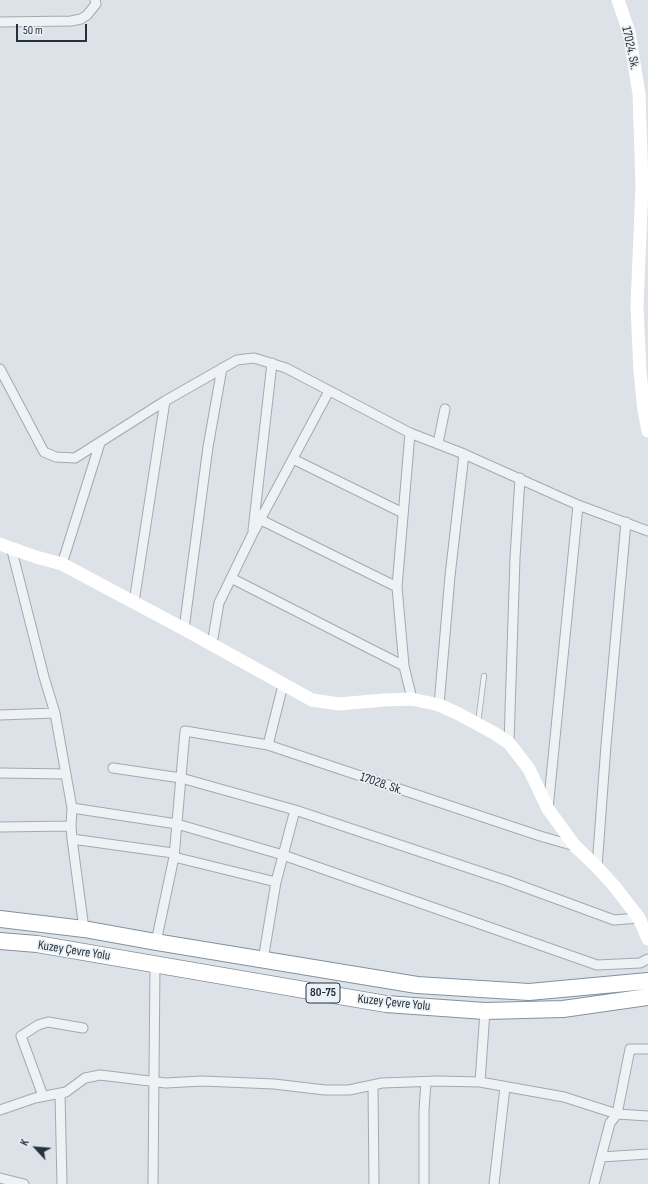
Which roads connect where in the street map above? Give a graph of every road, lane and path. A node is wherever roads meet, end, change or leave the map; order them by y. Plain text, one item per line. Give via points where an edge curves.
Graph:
1 (95, 0) edge
2 (618, 0) edge
3 (0, 22) edge
4 (272, 363) junction
5 (222, 368) junction
6 (0, 369) edge
7 (329, 391) junction
8 (165, 401) junction
9 (445, 409) dead end
10 (648, 431) edge
11 (410, 433) junction
12 (100, 443) junction
13 (438, 443) junction
14 (464, 454) junction
15 (293, 459) junction
16 (520, 478) junction
17 (578, 505) junction
18 (403, 512) junction
19 (261, 520) junction
20 (626, 522) junction
21 (648, 531) edge
22 (252, 535) junction
23 (6, 546) edge
24 (62, 564) junction
25 (231, 578) junction
26 (397, 587) junction
27 (134, 602) junction
28 (184, 629) junction
29 (212, 644) junction
30 (404, 666) junction
31 (484, 676) dead end
32 (283, 685) junction
33 (412, 699) junction
34 (439, 705) junction
35 (55, 713) junction
36 (0, 715) edge
37 (477, 724) junction
38 (509, 743) junction
39 (268, 745) junction
40 (113, 768) dead end
41 (0, 773) edge
42 (66, 774) junction
43 (181, 778) junction
44 (72, 808) junction
45 (548, 809) junction
46 (295, 810) junction
47 (177, 824) junction
48 (71, 826) junction
49 (0, 828) edge
50 (72, 839) junction
51 (575, 846) junction
52 (173, 855) junction
53 (283, 855) junction
54 (597, 867) junction
55 (276, 882) junction
56 (639, 918) junction
57 (0, 919) edge
58 (84, 930) junction
59 (648, 939) edge
60 (0, 941) edge
61 (156, 942) junction
62 (648, 959) edge
63 (263, 960) junction
64 (155, 964) junction
65 (648, 981) edge
66 (648, 997) edge
67 (485, 1011) junction
68 (84, 1028) dead end
69 (648, 1049) edge
70 (154, 1081) junction
71 (426, 1082) junction
72 (480, 1082) junction
73 (373, 1085) junction
74 (505, 1087) junction
75 (60, 1093) junction
76 (43, 1096) junction
77 (0, 1110) edge
78 (617, 1114) junction
79 (648, 1116) edge
80 (648, 1154) edge
81 (601, 1157) junction
82 (0, 1178) edge
83 (24, 1184) edge
84 (62, 1184) edge
85 (153, 1184) edge
86 (374, 1184) edge
87 (424, 1184) edge
88 (494, 1184) edge
89 (594, 1184) edge

1 - 3 street via 96,4 81,19
2 - 10 street, 17024. Sk. via 629,32 639,94 642,186 637,306 641,379
4 - 5 street via 254,358 237,360
4 - 7 street
4 - 22 street
5 - 8 street
5 - 28 street via 208,447
6 - 12 street via 44,452 56,457 75,458
7 - 11 street
7 - 15 street
8 - 12 street
8 - 27 street
9 - 13 street
11 - 13 street
11 - 18 street
12 - 24 street
13 - 14 street
14 - 16 street
14 - 34 street
15 - 18 street
15 - 19 street
16 - 17 street
16 - 38 street
17 - 20 street
17 - 45 street
18 - 26 street
19 - 22 street
19 - 26 street
20 - 21 street
20 - 54 street
22 - 25 street
23 - 24 street
23 - 35 street
24 - 27 street
25 - 29 street via 219,603
25 - 30 street
26 - 30 street
27 - 28 street
28 - 29 street
29 - 32 street
30 - 33 street
31 - 37 lane
32 - 33 street via 312,700 339,704
32 - 39 street
33 - 34 street
34 - 37 street
35 - 36 street
35 - 42 street
37 - 38 street
38 - 45 street via 529,769
39 - 43 street, 17028. Sk. via 185,731
39 - 51 street, 17028. Sk.
40 - 43 street
41 - 42 street
42 - 44 street
43 - 46 street
43 - 47 street
44 - 47 street
44 - 48 street
45 - 51 street
46 - 53 street
46 - 56 street via 508,881 614,920
47 - 52 street
47 - 53 street
48 - 49 street
48 - 50 street
50 - 52 street
50 - 58 street
51 - 54 street
52 - 55 street
52 - 61 street
53 - 55 street
53 - 62 street via 597,965 640,963
54 - 56 street
55 - 63 street
56 - 59 street
57 - 58 highway, Kuzey Çevre Yolu / 80-75
58 - 61 highway, Kuzey Çevre Yolu / 80-75
60 - 64 highway, Kuzey Çevre Yolu / 80-75 via 38,944
61 - 63 highway, Kuzey Çevre Yolu / 80-75
63 - 65 highway, Kuzey Çevre Yolu / 80-75 via 417,985 529,992
64 - 67 highway, Kuzey Çevre Yolu / 80-75 via 386,1004
64 - 70 street
66 - 67 highway, Kuzey Çevre Yolu / 80-75 via 563,1009
67 - 72 street
68 - 76 street via 48,1022 21,1036
69 - 78 street via 630,1049
70 - 73 street via 274,1084 325,1090 349,1090
70 - 75 street via 100,1075 85,1078 66,1092
70 - 85 street
71 - 72 street
71 - 73 street
71 - 87 street
72 - 74 street
73 - 86 street
74 - 78 street via 564,1097
74 - 88 street
75 - 76 street
75 - 84 street
76 - 77 street
78 - 79 street
78 - 81 street via 610,1123
80 - 81 street
81 - 89 street
82 - 83 street

